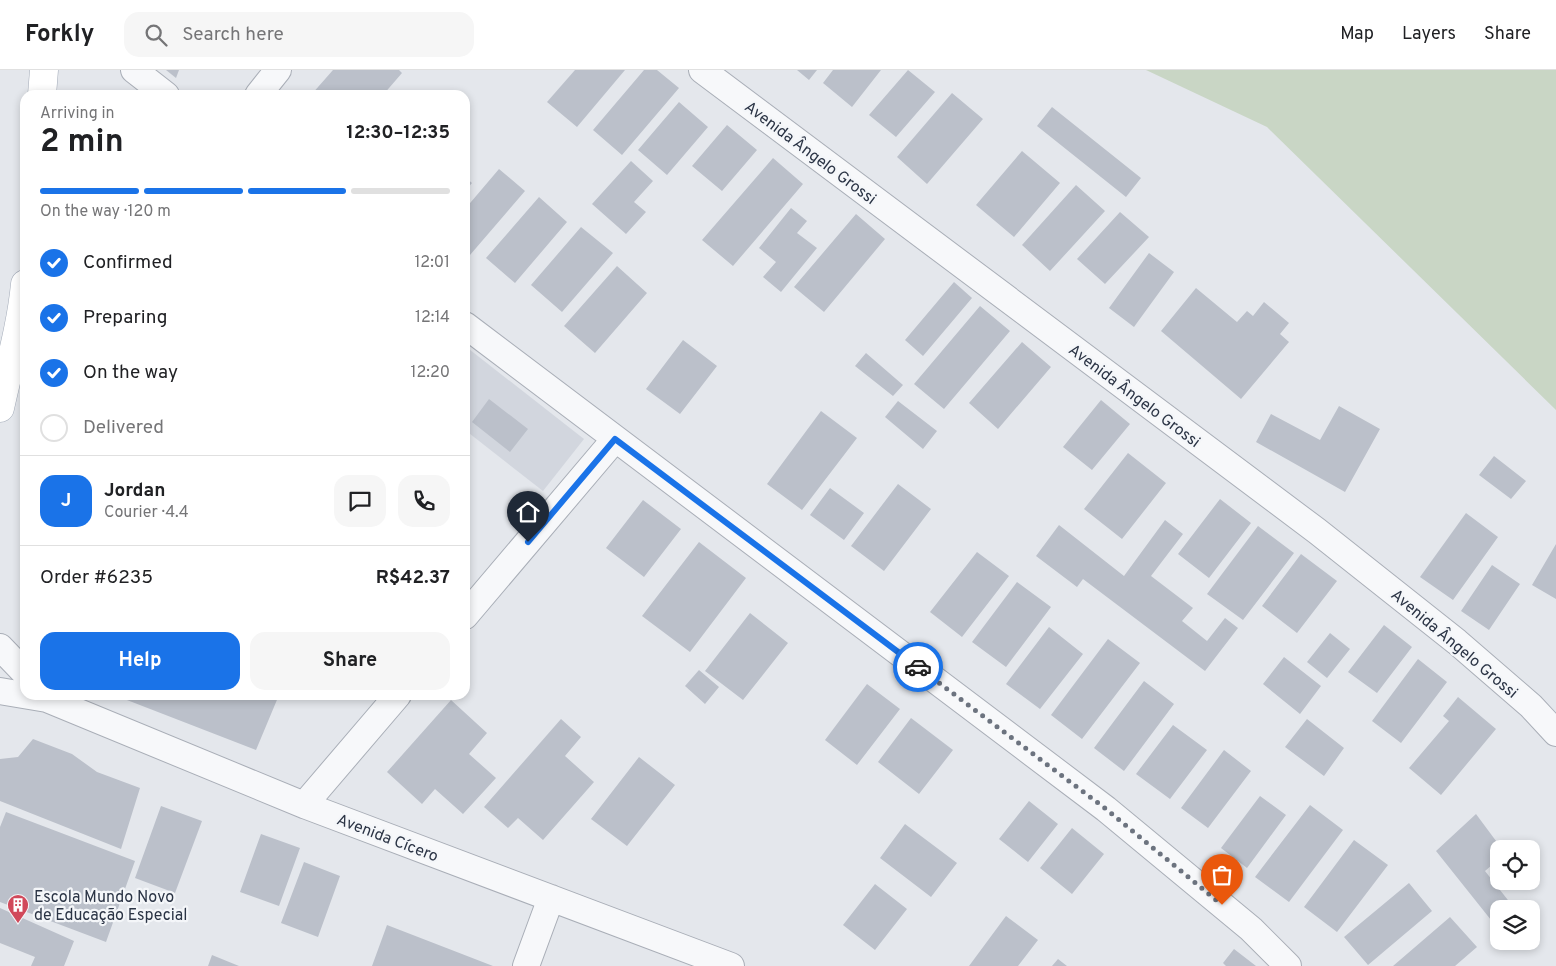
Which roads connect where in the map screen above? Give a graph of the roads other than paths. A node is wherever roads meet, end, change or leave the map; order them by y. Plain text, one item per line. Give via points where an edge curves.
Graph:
1 (44, 70) edge
2 (134, 70) edge
3 (278, 70) edge
4 (702, 70) edge
5 (42, 90) edge
6 (160, 90) edge
7 (262, 90) edge
8 (20, 317) edge
9 (470, 329) edge
10 (0, 408) edge
11 (615, 439) junction
12 (470, 610) edge
13 (0, 647) edge
14 (20, 668) edge
15 (0, 691) edge
16 (20, 694) edge
17 (53, 700) edge
18 (394, 700) edge
19 (1556, 733) edge
20 (304, 805) junction
21 (551, 898) junction
22 (526, 966) edge
23 (731, 966) edge
24 (1288, 966) edge

1 - 5 main road
2 - 6 street
3 - 7 street
4 - 19 street, Avenida Ângelo Grossi via 1317,532 1457,642 1531,706
8 - 10 main road
9 - 11 street
11 - 12 street
11 - 24 street via 1106,809 1251,929
13 - 14 street
15 - 16 street, Avenida Cícero
17 - 20 street, Avenida Cícero
18 - 20 street
20 - 21 street, Avenida Cícero
21 - 22 street
21 - 23 street, Avenida Cícero

